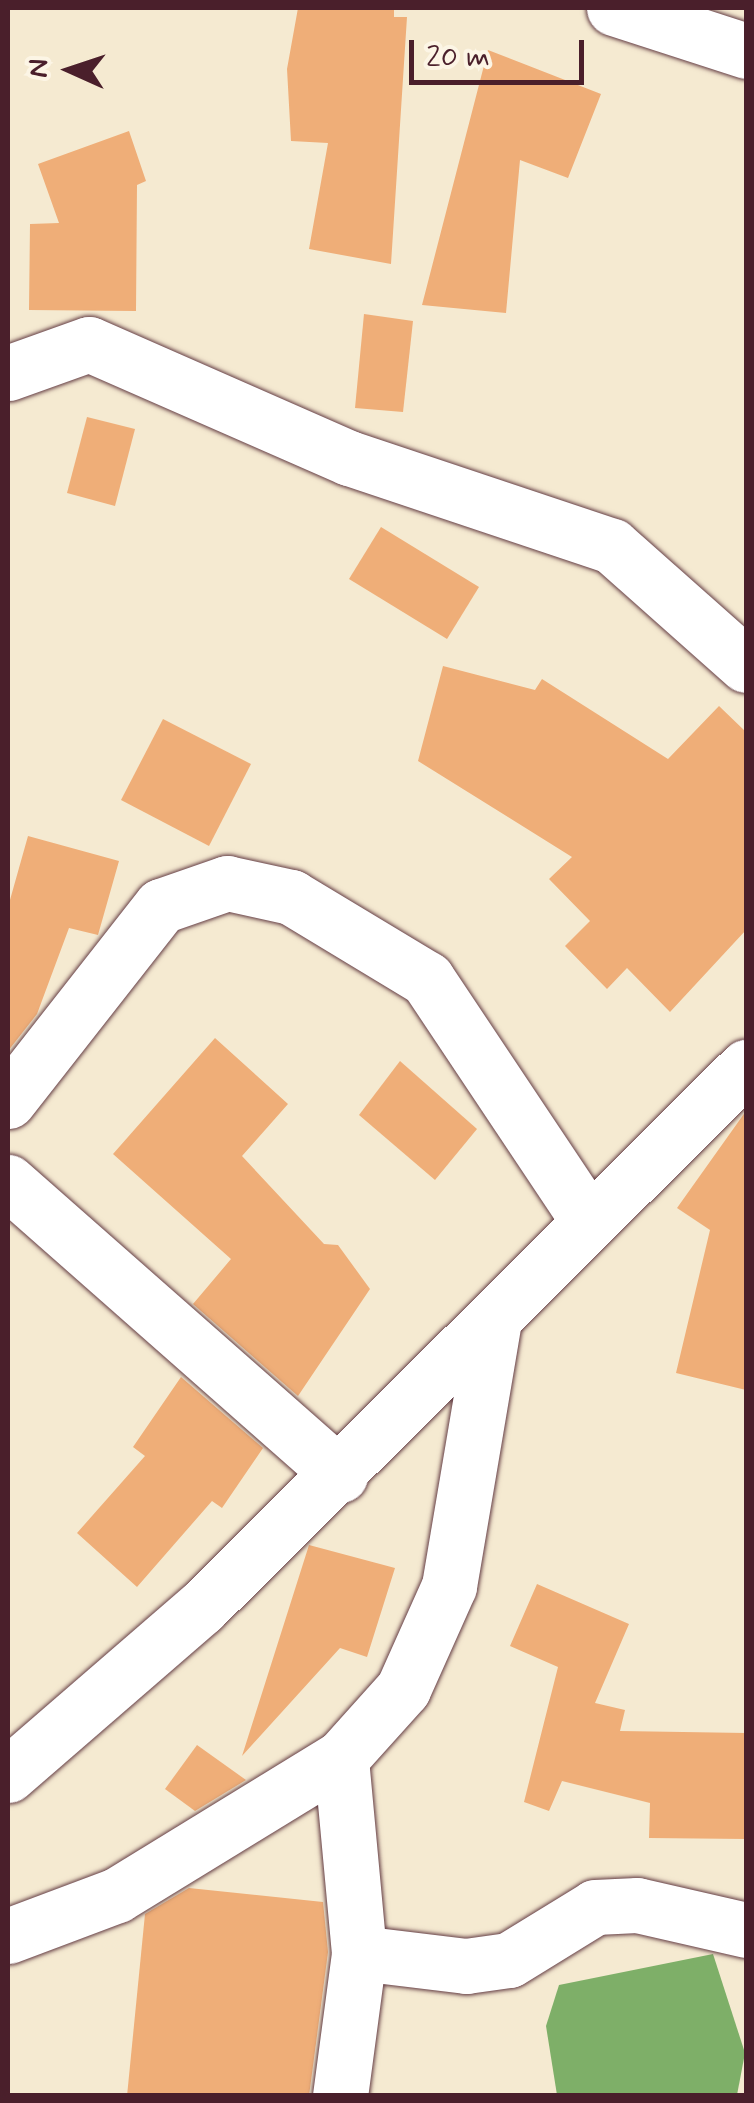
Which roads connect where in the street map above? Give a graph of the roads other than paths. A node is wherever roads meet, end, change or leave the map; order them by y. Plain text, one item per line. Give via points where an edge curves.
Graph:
1 (614, 8) edge
2 (746, 50) edge
3 (8, 373) edge
4 (746, 664) edge
5 (746, 1067) edge
6 (8, 1101) edge
7 (8, 1182) edge
8 (590, 1222) junction
9 (493, 1325) junction
10 (340, 1475) junction
11 (341, 1758) junction
12 (8, 1775) edge
13 (746, 1930) edge
14 (8, 1936) edge
15 (359, 1953) junction
16 (340, 2096) edge

1 - 2 street
3 - 4 street via 90,344 349,458 612,546
5 - 8 street
6 - 8 street via 161,906 227,883 291,897 427,979
7 - 10 street
8 - 9 street
9 - 10 street
9 - 11 street via 449,1586 403,1690
10 - 12 street
11 - 14 street via 117,1894
11 - 15 street
13 - 15 street via 637,1906 595,1907 509,1960 466,1966
15 - 16 street

